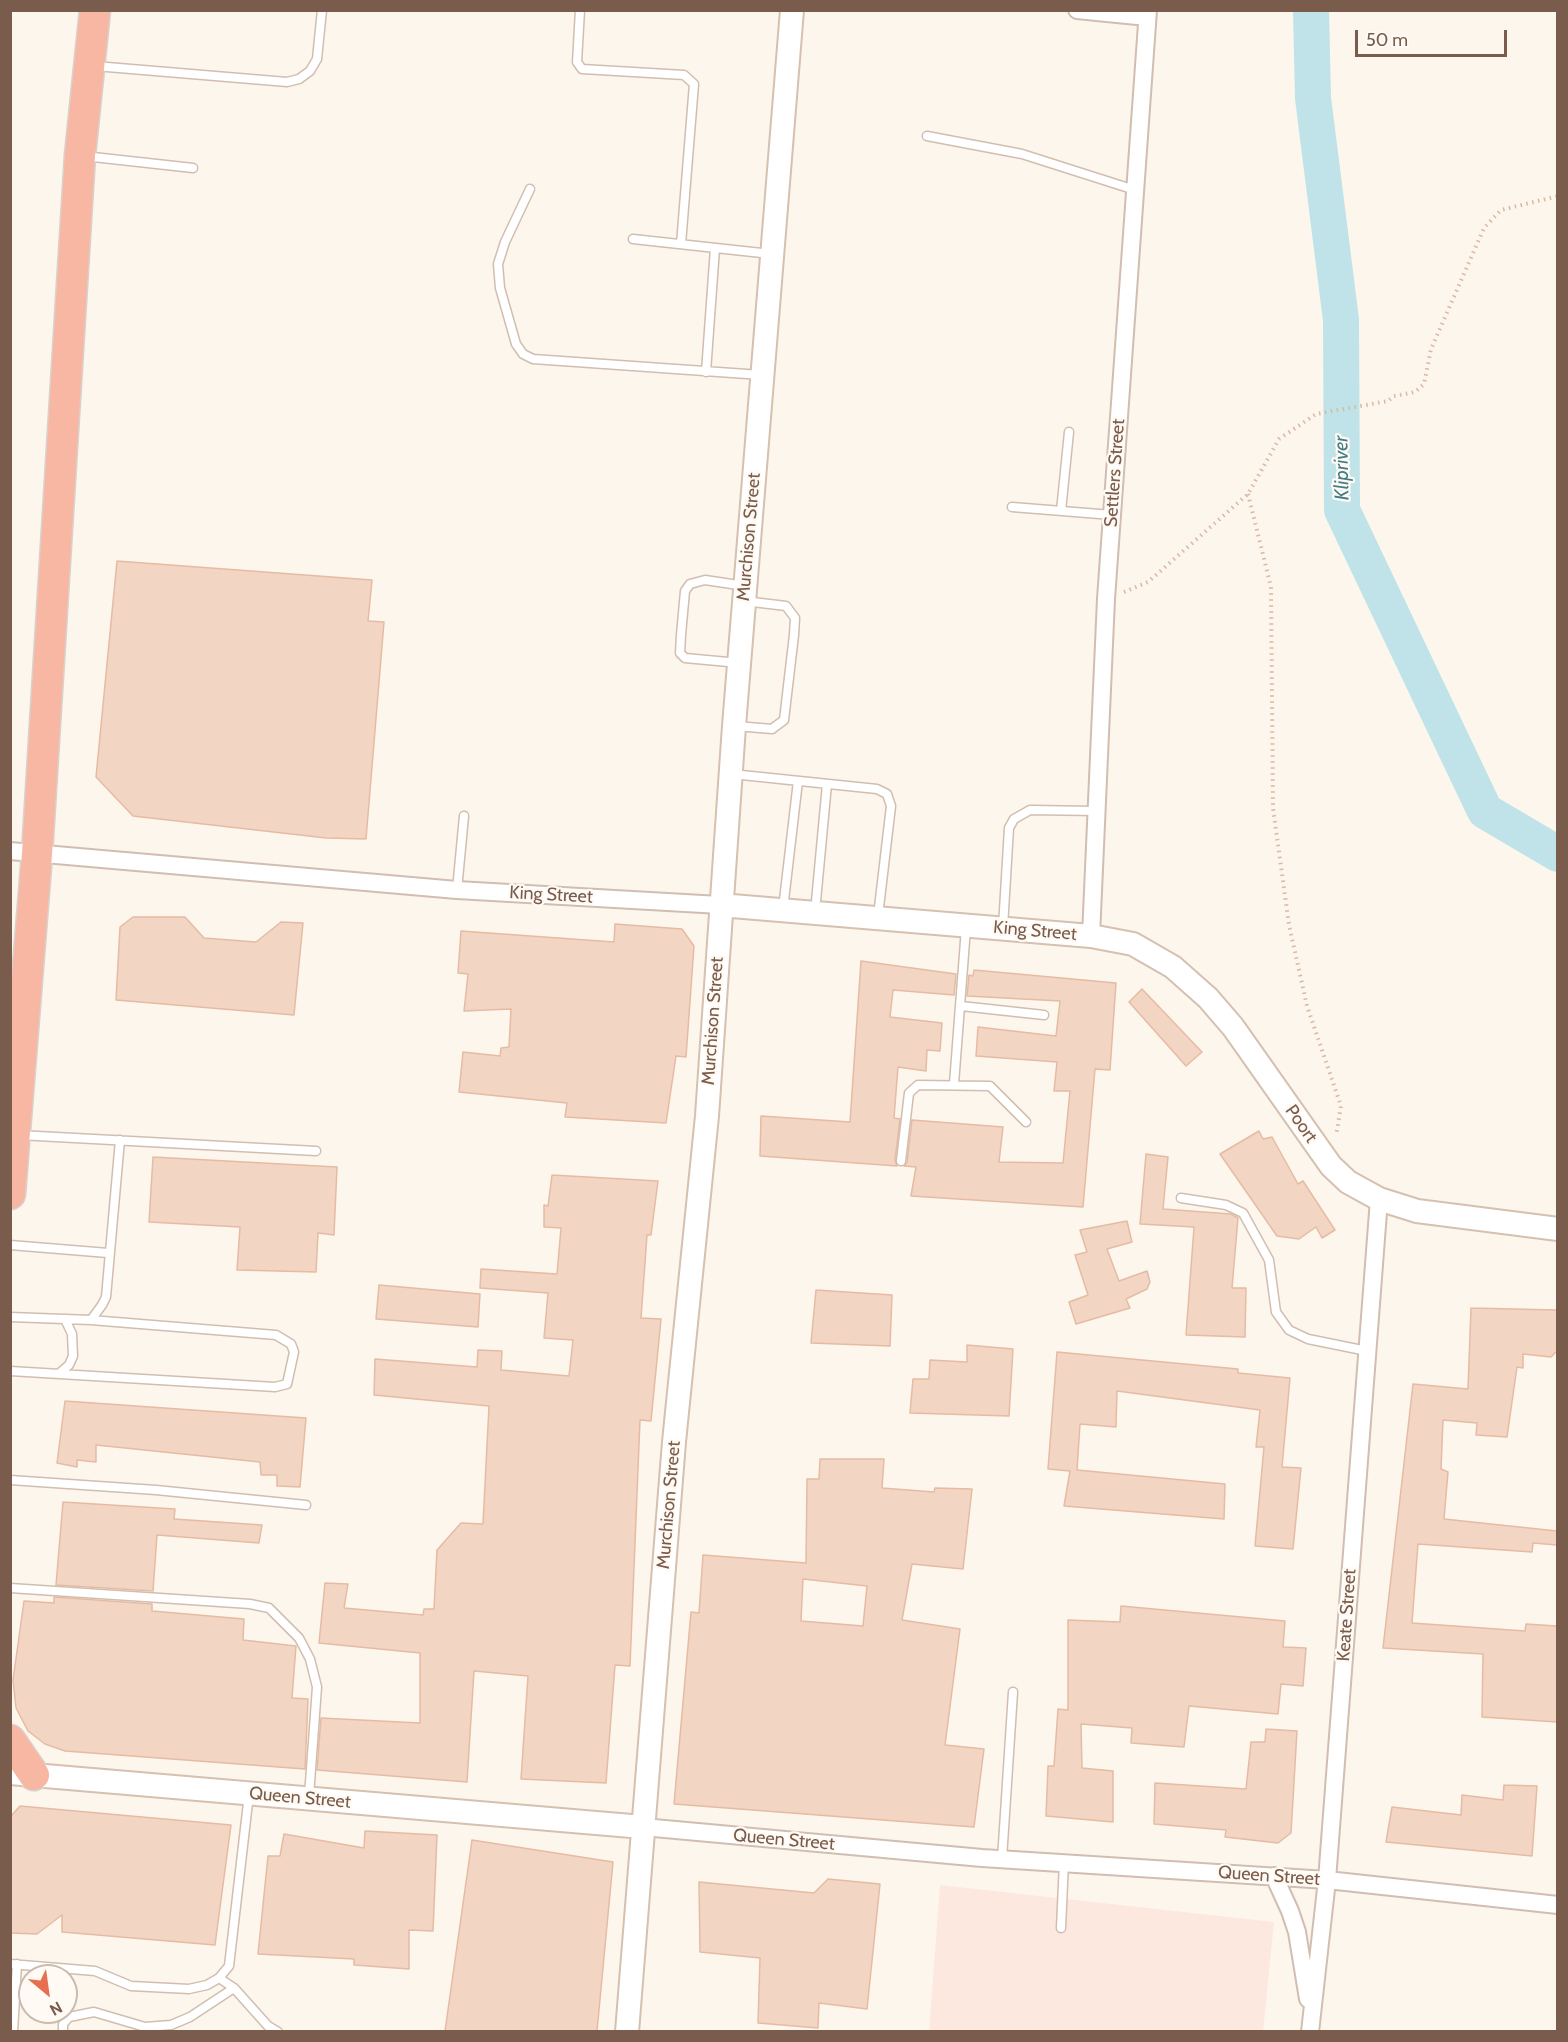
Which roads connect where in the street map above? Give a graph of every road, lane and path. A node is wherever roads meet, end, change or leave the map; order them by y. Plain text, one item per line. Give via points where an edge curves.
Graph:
1 (95, 10) edge
2 (322, 10) edge
3 (580, 10) edge
4 (792, 10) edge
5 (1077, 10) edge
6 (1147, 14) edge
7 (91, 66) junction
8 (927, 136) dead end
9 (80, 155) junction
10 (193, 168) dead end
11 (530, 189) dead end
12 (1135, 190) junction
13 (1557, 196) edge
14 (633, 239) dead end
15 (681, 244) junction
16 (715, 248) junction
17 (771, 254) junction
18 (706, 372) junction
19 (762, 375) junction
20 (1070, 432) dead end
21 (1248, 494) junction
22 (1012, 507) dead end
23 (1061, 511) junction
24 (1112, 515) junction
25 (744, 593) junction
26 (1106, 599) junction
27 (739, 663) junction
28 (734, 726) junction
29 (730, 774) junction
30 (798, 781) junction
31 (826, 784) junction
32 (1097, 811) junction
33 (464, 816) dead end
34 (24, 853) edge
35 (457, 890) junction
36 (720, 905) junction
37 (783, 910) junction
38 (815, 912) junction
39 (878, 917) junction
40 (966, 925) junction
41 (1003, 928) junction
42 (1091, 936) junction
43 (961, 1006) junction
44 (1044, 1015) dead end
45 (954, 1084) junction
46 (1026, 1122) dead end
47 (16, 1135) junction
48 (120, 1140) junction
49 (316, 1151) dead end
50 (901, 1161) dead end
51 (1331, 1166) junction
52 (10, 1194) edge
53 (1181, 1198) dead end
54 (1379, 1199) junction
55 (1557, 1229) edge
56 (10, 1245) edge
57 (108, 1253) junction
58 (10, 1317) edge
59 (65, 1319) junction
60 (91, 1320) junction
61 (1367, 1351) junction
62 (10, 1371) edge
63 (61, 1372) junction
64 (10, 1479) edge
65 (306, 1505) dead end
66 (10, 1588) edge
67 (1012, 1692) dead end
68 (10, 1740) edge
69 (22, 1774) edge
70 (249, 1793) junction
71 (309, 1798) junction
72 (643, 1827) junction
73 (1002, 1859) junction
74 (1064, 1862) junction
75 (1274, 1876) junction
76 (1328, 1880) junction
77 (1557, 1905) edge
78 (1060, 1928) dead end
79 (14, 1964) edge
80 (219, 1978) junction
81 (234, 1988) junction
82 (1310, 2026) edge
83 (13, 2031) edge
84 (63, 2031) edge
85 (278, 2031) edge
86 (627, 2031) edge

1 - 7 highway
2 - 7 lane via 317,59 310,71 287,82
3 - 15 lane via 577,62 582,69 684,75 694,84
4 - 17 street, Murchison Street
5 - 6 street
6 - 12 street, Settlers Street
7 - 9 highway
8 - 12 lane via 1022,154
9 - 10 lane
9 - 34 highway
11 - 18 lane via 498,264 500,288 516,344 523,354 533,359
12 - 24 street, Settlers Street
13 - 21 path via 1501,210 1484,228 1449,301 1431,348 1424,384 1415,392 1374,404 1316,414 1279,439
14 - 15 lane
15 - 16 lane
16 - 17 lane
16 - 18 lane
17 - 19 street, Murchison Street
18 - 19 lane
19 - 25 street, Murchison Street
20 - 23 lane
21 - 26 path via 1148,582
21 - 51 path via 1271,587 1273,808 1289,925 1307,1006 1341,1106
22 - 23 lane
23 - 24 lane
24 - 26 street, Settlers Street
25 - 27 street, Murchison Street
25 - 27 lane via 705,580 690,584 685,591 681,635 680,653 685,658
25 - 28 lane via 786,606 795,618 794,635 784,720 772,729
26 - 32 street, Settlers Street
27 - 28 street, Murchison Street
28 - 29 street, Murchison Street
29 - 30 lane
29 - 36 street, Murchison Street
30 - 31 lane
30 - 37 lane
31 - 38 lane
31 - 39 lane via 877,789 889,797
32 - 41 lane via 1030,810 1014,819 1009,828
32 - 42 street, Settlers Street
33 - 35 lane
34 - 35 street, King Street
34 - 47 highway
35 - 36 street, King Street
36 - 37 street, King Street
36 - 72 street, Murchison Street via 707,1116 674,1442
37 - 38 street, King Street
38 - 39 street, King Street
39 - 40 street, King Street
40 - 41 street, King Street
40 - 43 lane
41 - 42 street, King Street
42 - 51 street, Poort via 1148,951 1196,986 1233,1028
43 - 44 lane
43 - 45 lane
45 - 46 lane via 990,1086
45 - 50 lane via 927,1084 911,1090
47 - 48 lane
47 - 52 highway
48 - 49 lane
48 - 57 lane
51 - 54 street, Poort via 1348,1182
53 - 61 lane via 1226,1205 1244,1213 1269,1260 1276,1312 1288,1330 1308,1339
54 - 55 street, Poort via 1427,1213
54 - 61 street, Keate Street
56 - 57 lane
57 - 60 lane via 106,1297
58 - 59 lane
59 - 60 lane
59 - 63 lane via 74,1344 69,1365
60 - 63 lane via 276,1335 291,1344 294,1352 287,1384 275,1387
61 - 76 street, Keate Street
62 - 63 lane
64 - 65 lane
66 - 71 lane via 269,1608 299,1638 310,1659 317,1687
67 - 73 lane
68 - 69 highway
69 - 70 street, Queen Street
70 - 71 street, Queen Street
70 - 80 lane via 229,1966
71 - 72 street, Queen Street
72 - 73 street, Queen Street
72 - 86 street, Murchison Street
73 - 74 street, Queen Street
74 - 75 street, Queen Street
74 - 78 lane
75 - 76 street, Queen Street
75 - 82 street via 1296,1932
76 - 77 street, Queen Street
76 - 82 street, Keate Street
79 - 80 lane via 95,1971 131,1986 189,1989
79 - 83 lane
80 - 81 lane
81 - 84 lane via 171,2025 145,2027 94,2012 69,2017
81 - 85 lane via 268,2026

